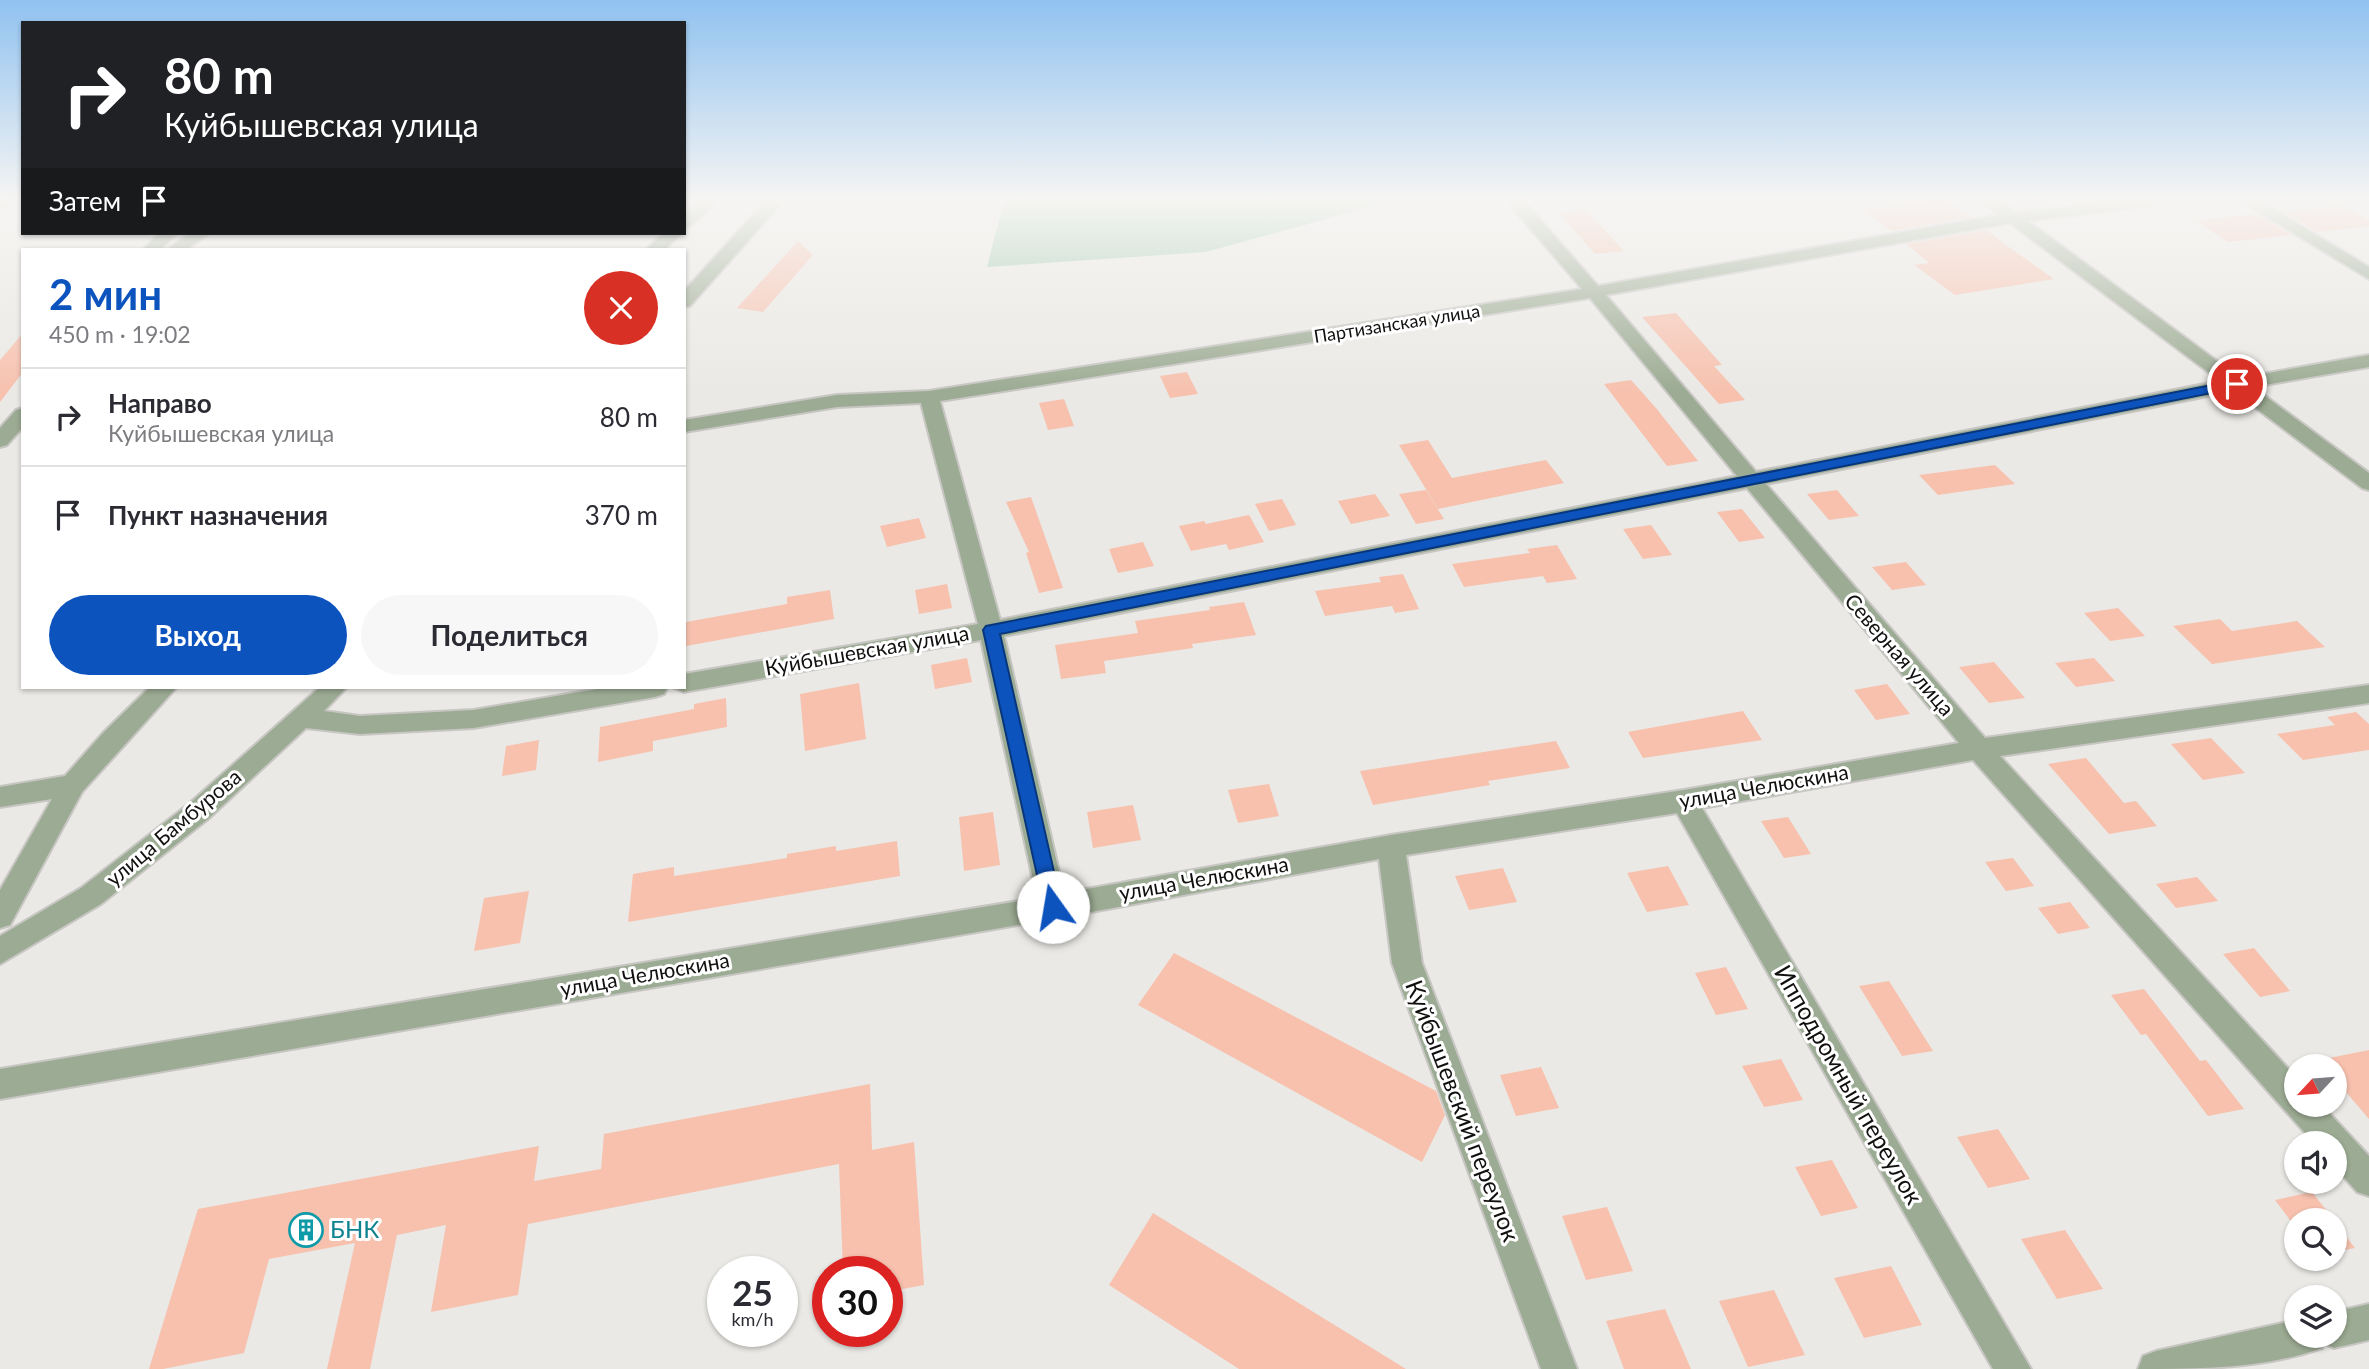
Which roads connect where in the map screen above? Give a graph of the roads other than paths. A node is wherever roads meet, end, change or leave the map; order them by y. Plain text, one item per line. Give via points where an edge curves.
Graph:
1 (718, 264) edge
2 (1571, 264) edge
3 (1754, 264) edge
4 (2075, 264) edge
5 (2352, 264) edge
6 (2369, 274) edge
7 (1596, 292) junction
8 (686, 300) edge
9 (2369, 361) edge
10 (2237, 384) junction
11 (929, 397) junction
12 (21, 416) edge
13 (686, 426) edge
14 (0, 441) edge
15 (1749, 480) junction
16 (2369, 483) edge
17 (991, 630) junction
18 (686, 683) edge
19 (163, 689) edge
20 (333, 689) edge
21 (648, 689) edge
22 (2369, 694) edge
23 (302, 718) junction
24 (1979, 749) junction
25 (74, 785) junction
26 (0, 797) edge
27 (1684, 801) junction
28 (1391, 846) junction
29 (1053, 907) junction
30 (0, 916) edge
31 (0, 951) edge
32 (0, 1084) edge
33 (2284, 1087) edge
34 (2312, 1117) edge
35 (2369, 1180) edge
36 (2369, 1322) edge
37 (2347, 1327) edge
38 (2284, 1341) edge
39 (1559, 1369) edge
40 (2013, 1369) edge
41 (2156, 1369) edge

1 - 8 street
2 - 7 street, Северная улица
3 - 7 street, Партизанская улица
4 - 10 street
5 - 6 street
7 - 11 street, Партизанская улица
7 - 15 street, Северная улица
9 - 10 street, Куйбышевская улица
10 - 15 street, Куйбышевская улица
10 - 16 street
11 - 13 street, Партизанская улица via 893,395 834,401
11 - 17 street
12 - 14 street
15 - 17 street, Куйбышевская улица
15 - 24 street, Северная улица
17 - 18 street, Куйбышевская улица
17 - 29 street
19 - 25 street
20 - 23 street, улица Бамбурова
21 - 23 street via 474,719 360,725
22 - 24 street, улица Челюскина
23 - 31 street, улица Бамбурова via 199,811 91,896
24 - 27 street, улица Челюскина
24 - 33 street, Северная улица
25 - 26 street
25 - 30 street
27 - 28 street, улица Челюскина
27 - 40 street, Ипподромный переулок
28 - 29 street, улица Челюскина
28 - 39 street, Куйбышевский переулок via 1407,963
29 - 32 street, улица Челюскина
34 - 35 street
36 - 37 street
38 - 41 street

